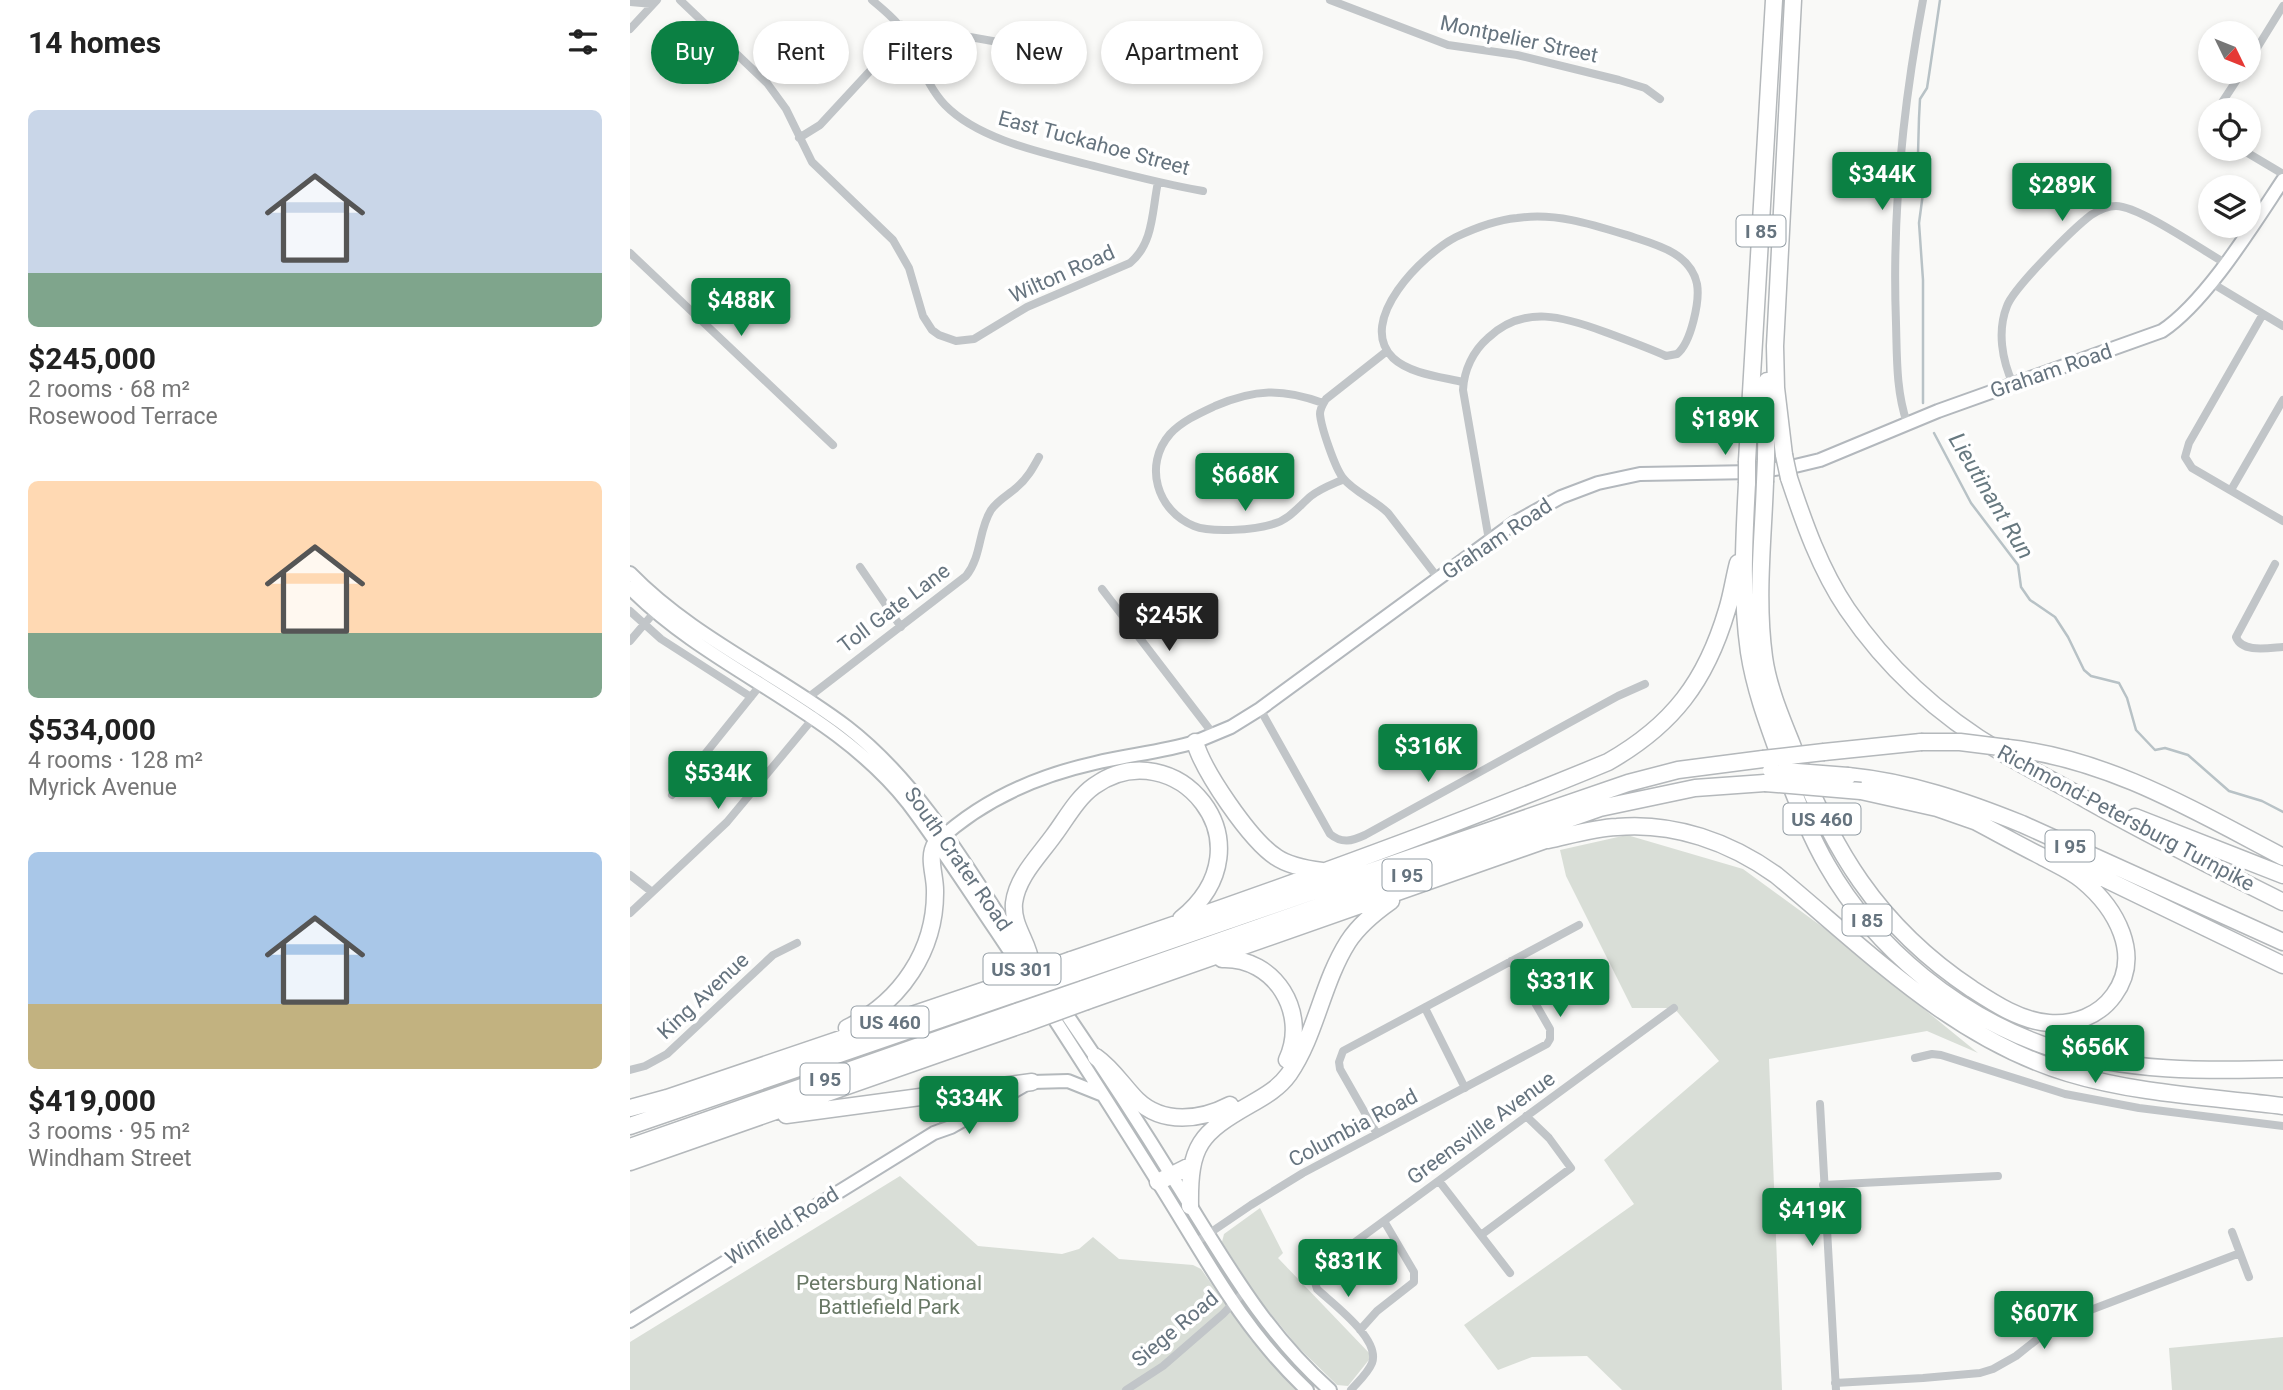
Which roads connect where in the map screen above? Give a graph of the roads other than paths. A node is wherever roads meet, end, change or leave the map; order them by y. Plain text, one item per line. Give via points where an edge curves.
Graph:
1 (680, 0) edge
2 (873, 0) edge
3 (1330, 0) edge
4 (1774, 0) edge
5 (1793, 0) edge
6 (1923, 0) edge
7 (630, 2) edge
8 (655, 2) edge
9 (2283, 6) edge
10 (894, 21) edge
11 (630, 29) edge
12 (2261, 42) edge
13 (863, 79) edge
14 (932, 84) edge
15 (1660, 99) dead end
16 (799, 138) junction
17 (2261, 161) edge
18 (2283, 174) edge
19 (2283, 180) edge
20 (1158, 182) junction
21 (1203, 191) dead end
22 (630, 253) edge
23 (2225, 263) junction
24 (2210, 282) junction
25 (1776, 306) junction
26 (2263, 314) junction
27 (2283, 326) edge
28 (1387, 351) junction
29 (1463, 382) junction
30 (2013, 384) junction
31 (2283, 400) edge
32 (1323, 403) junction
33 (1907, 423) junction
34 (833, 445) dead end
35 (1039, 457) dead end
36 (1344, 479) junction
37 (2231, 490) junction
38 (2283, 521) edge
39 (1489, 540) junction
40 (1744, 544) junction
41 (2275, 564) dead end
42 (860, 567) dead end
43 (630, 573) edge
44 (1438, 578) junction
45 (630, 588) edge
46 (1102, 589) dead end
47 (659, 607) junction
48 (630, 611) edge
49 (644, 624) junction
50 (901, 627) junction
51 (630, 641) edge
52 (2283, 647) edge
53 (762, 683) junction
54 (1645, 684) dead end
55 (751, 696) junction
56 (802, 703) junction
57 (1260, 709) junction
58 (818, 713) junction
59 (1214, 735) junction
60 (1195, 742) junction
61 (2031, 769) junction
62 (1766, 771) junction
63 (1737, 785) junction
64 (672, 795) dead end
65 (1539, 813) junction
66 (1971, 819) junction
67 (940, 839) junction
68 (1548, 840) junction
69 (1378, 852) junction
70 (2283, 857) edge
71 (1325, 872) junction
72 (630, 875) edge
73 (2283, 875) edge
74 (1412, 888) junction
75 (652, 892) junction
76 (2283, 902) edge
77 (630, 913) edge
78 (1173, 925) junction
79 (1579, 925) dead end
80 (2283, 942) edge
81 (797, 943) dead end
82 (1511, 961) junction
83 (1202, 962) junction
84 (1031, 964) junction
85 (2283, 965) edge
86 (1074, 967) junction
87 (1009, 989) junction
88 (1085, 995) junction
89 (1425, 1008) junction
90 (1674, 1008) dead end
91 (1021, 1018) junction
92 (1096, 1057) junction
93 (1915, 1058) dead end
94 (775, 1061) junction
95 (630, 1070) edge
96 (2283, 1072) edge
97 (1032, 1082) junction
98 (1465, 1088) junction
99 (1106, 1096) junction
100 (1820, 1104) dead end
101 (2283, 1106) edge
102 (630, 1108) edge
103 (1526, 1116) junction
104 (752, 1119) junction
105 (630, 1126) edge
106 (2283, 1126) edge
107 (1377, 1134) junction
108 (630, 1147) edge
109 (630, 1163) edge
110 (1192, 1165) junction
111 (1998, 1176) dead end
112 (1165, 1178) junction
113 (1439, 1181) junction
114 (1823, 1185) junction
115 (1190, 1206) junction
116 (1384, 1221) junction
117 (2232, 1232) dead end
118 (1208, 1235) junction
119 (1481, 1235) junction
120 (1195, 1244) junction
121 (2240, 1253) junction
122 (1510, 1273) dead end
123 (2249, 1277) dead end
124 (1244, 1292) junction
125 (1233, 1304) junction
126 (630, 1321) edge
127 (1360, 1330) junction
128 (1835, 1386) edge
129 (1126, 1390) edge
130 (1307, 1390) edge
131 (1330, 1390) edge
132 (1351, 1390) edge

1 - 16 street, Wilton Road via 767,83
2 - 10 street, East Tuckahoe Street
3 - 15 street, Montpelier Street via 1448,45 1517,54 1645,88
4 - 40 highway, I 85, bridge
5 - 25 highway, Richmond-Petersburg Turnpike / I 85
6 - 33 street via 1895,238 1899,391
7 - 8 street
8 - 11 street
9 - 12 street
13 - 16 street via 820,125
14 - 20 street, East Tuckahoe Street via 954,113 975,128 1053,155
16 - 20 street, Wilton Road via 820,173 893,240 909,268 927,324 956,341 982,335 1027,307 1130,263 1147,240
17 - 18 street
19 - 23 main road, Graham Road
20 - 21 street, East Tuckahoe Street
22 - 34 street
23 - 24 main road, Graham Road
23 - 30 street via 2138,211 2110,206 2093,214 2011,298 2002,333
24 - 26 street
24 - 30 main road, Graham Road via 2183,315 2162,331
25 - 61 highway, Richmond-Petersburg Turnpike / I 85, bridge via 1776,388 1784,454 1808,533 1832,584 1897,672 1951,719
25 - 66 highway, US 460, bridge via 1768,347 1760,588 1764,658 1776,702 1822,820 1872,899 1941,967 2018,1015 2068,1023 2093,1014 2112,997 2124,973 2126,949 2118,922 2098,896 2070,872
26 - 27 street
26 - 37 street via 2185,457 2192,468
28 - 29 street via 1408,368
28 - 29 street via 1381,336 1384,316 1405,281 1456,237 1486,225 1538,216 1568,218 1661,246 1693,274 1698,292 1692,326 1682,351 1672,356 1564,318 1526,317 1503,326 1485,341 1469,362
28 - 32 street
29 - 39 street
30 - 33 main road, Graham Road
31 - 37 street
32 - 36 street via 1321,421
32 - 36 street via 1275,392 1233,398 1177,427 1164,441 1157,461 1157,483 1165,503 1180,518 1212,530 1280,522 1312,496
33 - 39 main road, Graham Road via 1795,466 1718,474 1640,474 1598,483 1537,509
35 - 50 street, Toll Gate Lane via 1024,481 991,510 977,558 966,576
36 - 44 street via 1388,513
37 - 38 street
39 - 44 main road, Graham Road
40 - 69 highway, US 460 via 1728,609 1706,665 1688,696 1660,727 1608,762
40 - 96 highway, I 85 via 1747,633 1754,680 1802,816 1853,904 1913,968 1992,1022 2063,1051 2158,1067
41 - 52 street via 2236,637 2245,647
42 - 50 street
43 - 47 main road, South Crater Road / US 301
44 - 57 main road, Graham Road
45 - 47 main road, South Crater Road / US 301
46 - 59 street
47 - 49 street
47 - 53 main road, South Crater Road / US 301 via 701,645
47 - 56 main road, South Crater Road / US 301
48 - 49 street
49 - 51 street
49 - 55 street via 685,656
50 - 56 street, Toll Gate Lane
53 - 55 street
53 - 56 main road, South Crater Road / US 301
54 - 57 street via 1348,842 1330,834
55 - 64 street
56 - 58 main road, South Crater Road / US 301
57 - 59 main road, Graham Road
58 - 67 main road, South Crater Road / US 301 via 870,761
58 - 75 street via 727,822
59 - 60 main road, Graham Road
60 - 67 main road, Graham Road via 1040,778 992,802
60 - 71 highway via 1203,765 1264,848 1285,862
61 - 73 highway via 2137,818
61 - 76 highway, Richmond-Petersburg Turnpike / I 85
62 - 63 highway, I 95
62 - 65 highway, I 95 via 1628,783
62 - 66 highway, I 95, bridge via 1914,802
62 - 70 highway, bridge via 1824,752 1921,741 2056,755 2168,797
62 - 80 highway, I 95, bridge via 1877,779 1989,811
63 - 68 highway via 1603,818
63 - 88 highway, I 95 via 1666,793 1600,808
65 - 69 highway
65 - 86 highway, I 95
66 - 85 highway, I 95
67 - 84 main road, South Crater Road / US 301
67 - 94 highway via 931,854 933,918 923,951 905,981 863,1020
67 - 99 main road, South Crater Road / US 301
68 - 74 highway
68 - 101 highway via 1638,826 1718,842 1776,875 1922,998 2001,1046 2103,1082
69 - 71 highway, US 460
71 - 78 highway, US 460
72 - 75 street
74 - 83 highway
74 - 110 highway via 1368,918 1348,942 1287,1076 1271,1093 1217,1124 1204,1138
75 - 77 street
78 - 84 highway via 1198,904 1213,882 1219,856 1215,825 1196,795 1175,779 1151,772 1117,775 1082,797 1019,886 1014,914 1030,950
78 - 86 highway, US 460
79 - 82 street
81 - 95 street, King Avenue via 773,955 667,1054
82 - 89 street
82 - 98 street, Columbia Road via 1550,1039
83 - 88 highway
83 - 92 highway via 1247,962 1268,974 1283,991 1294,1019 1294,1041 1273,1080 1218,1111 1178,1118 1138,1101
84 - 92 main road, South Crater Road / US 301
86 - 87 highway, US 460, bridge
87 - 94 highway, US 460
87 - 105 highway, I 95
88 - 91 highway, I 95, bridge
89 - 98 street
89 - 107 street via 1340,1056 1339,1066
90 - 103 street, Greensville Avenue
91 - 104 highway, US 460
91 - 108 highway, I 95
92 - 112 main road, South Crater Road / US 301
93 - 106 street via 1941,1055 2108,1103
94 - 102 highway, US 460
97 - 99 main road, Winfield Road via 1068,1081
97 - 104 highway
97 - 126 main road, Winfield Road via 934,1133
98 - 107 street, Columbia Road
99 - 112 main road, South Crater Road / US 301
100 - 114 street
103 - 113 street, Greensville Avenue
103 - 119 street via 1571,1168
104 - 109 highway, US 460
107 - 118 street, Columbia Road via 1303,1173
110 - 112 highway
110 - 115 highway
111 - 114 street
112 - 115 main road, South Crater Road / US 301
112 - 120 main road, South Crater Road / US 301
113 - 116 street, Greensville Avenue
113 - 119 street
114 - 128 street
115 - 118 main road, South Crater Road / US 301
116 - 127 street via 1415,1277 1412,1285
116 - 127 street, Greensville Avenue via 1317,1270 1314,1279 1317,1289
117 - 121 street
118 - 120 street, Columbia Road
118 - 124 main road, South Crater Road / US 301
119 - 122 street
120 - 125 main road, South Crater Road / US 301
121 - 123 street
121 - 128 street via 2059,1322 1993,1369
124 - 125 street, Siege Road
124 - 131 main road, South Crater Road / US 301 via 1279,1339
125 - 129 street, Siege Road via 1163,1366
125 - 130 main road, South Crater Road / US 301 via 1270,1354
127 - 132 street via 1374,1357

